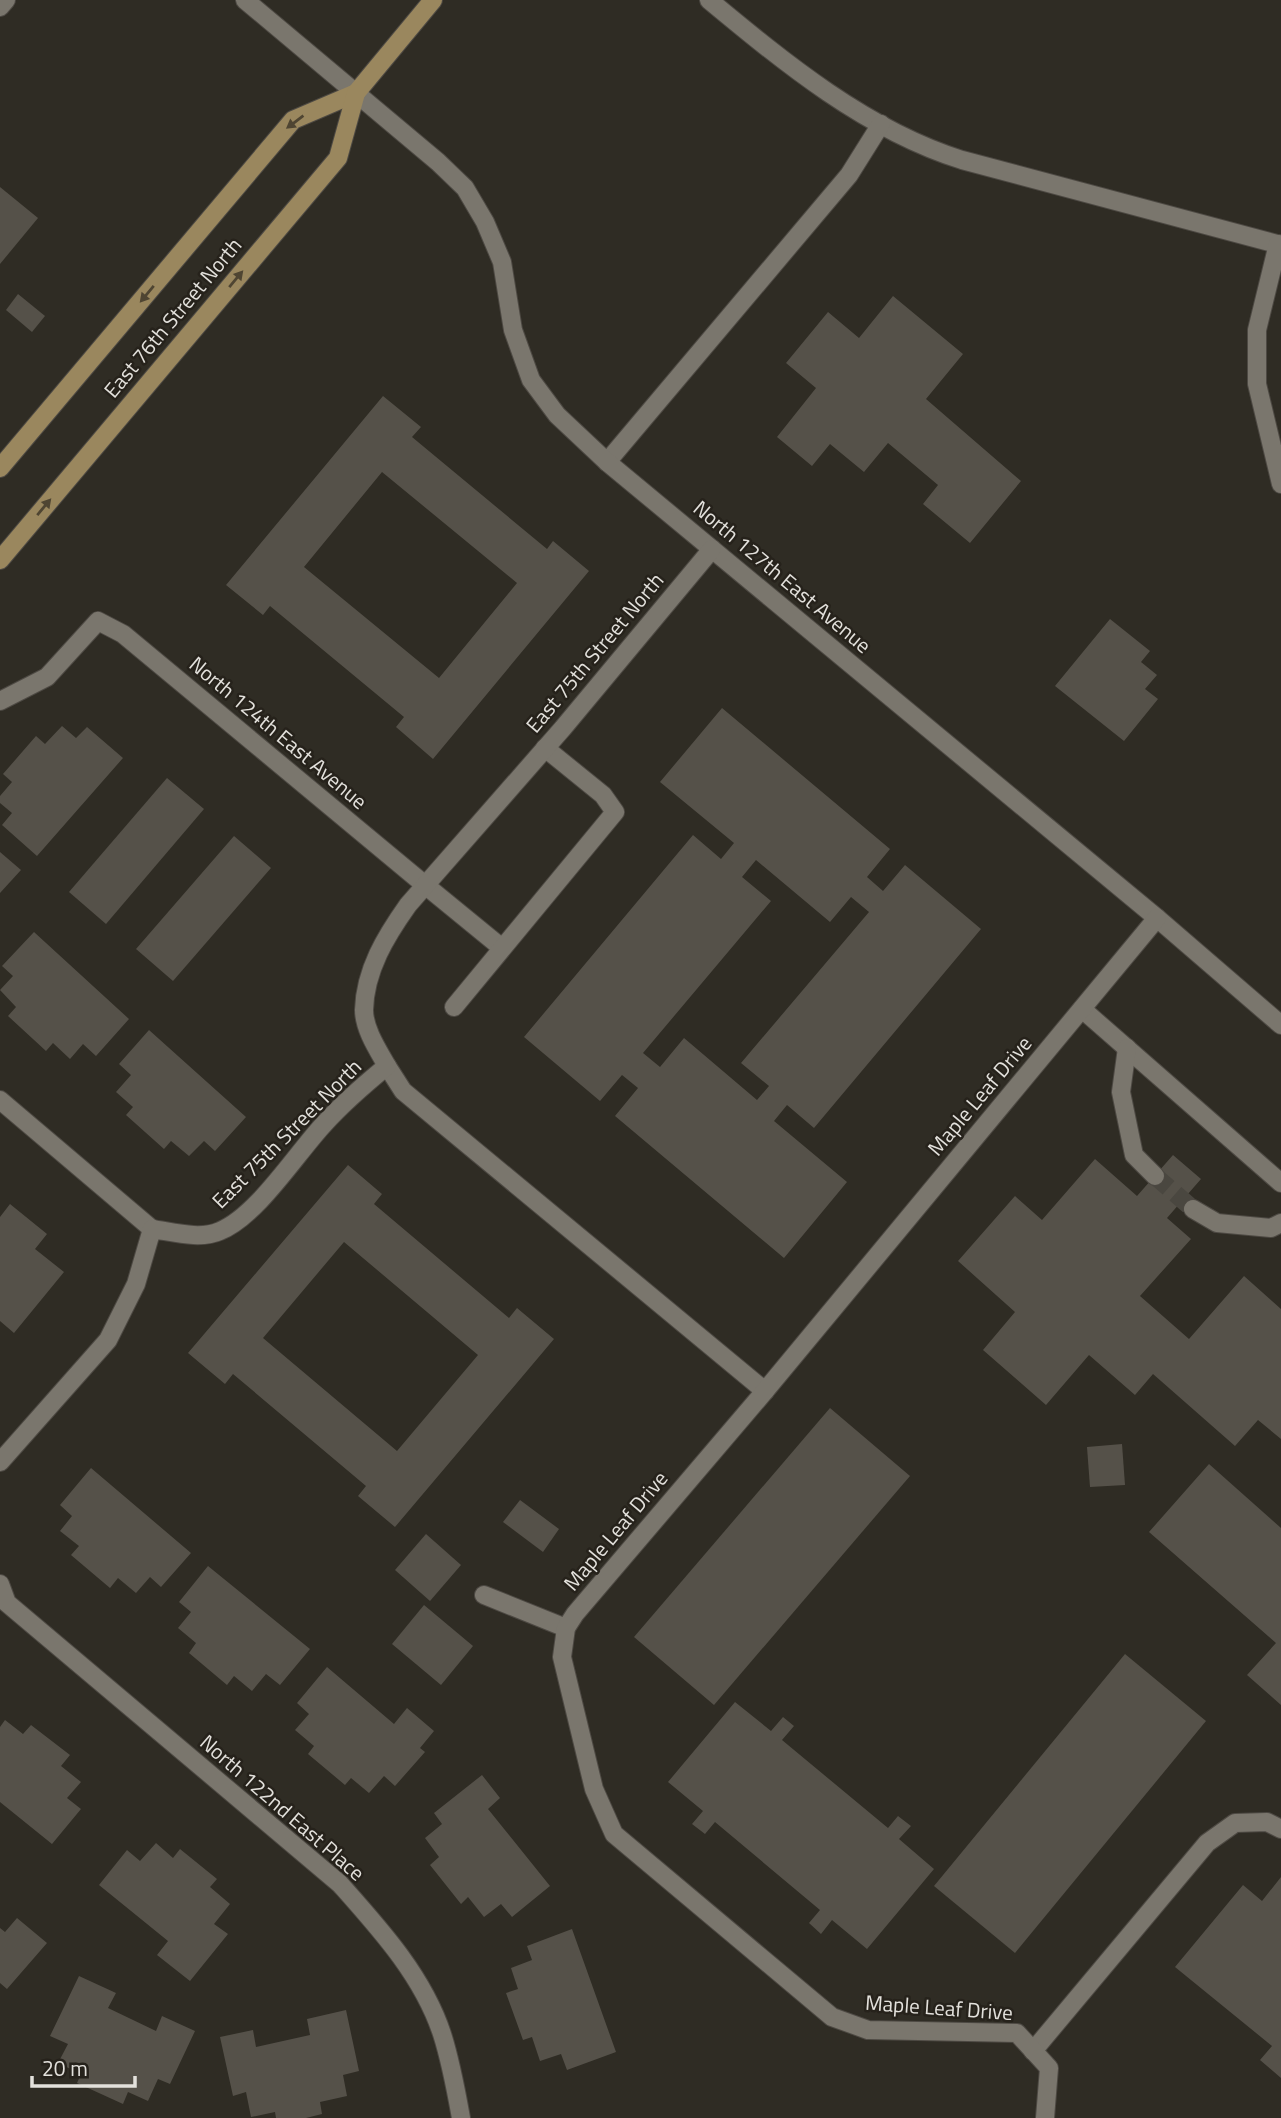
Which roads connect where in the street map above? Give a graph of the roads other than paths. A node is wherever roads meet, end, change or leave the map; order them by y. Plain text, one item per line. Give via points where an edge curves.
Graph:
1 (6, 0) edge
2 (245, 0) edge
3 (433, 0) edge
4 (709, 0) edge
5 (0, 7) edge
6 (356, 93) junction
7 (881, 124) junction
8 (1280, 244) edge
9 (607, 461) junction
10 (0, 468) edge
11 (1281, 484) edge
12 (712, 549) junction
13 (0, 560) edge
14 (0, 701) edge
15 (545, 748) junction
16 (425, 885) junction
17 (1157, 918) junction
18 (502, 948) junction
19 (454, 1007) dead end
20 (1082, 1009) junction
21 (1281, 1025) edge
22 (1127, 1048) junction
23 (387, 1066) junction
24 (0, 1100) edge
25 (1155, 1176) tunnel mouth
26 (1281, 1183) edge
27 (1194, 1209) tunnel mouth
28 (1281, 1223) edge
29 (152, 1229) junction
30 (765, 1391) junction
31 (0, 1462) edge
32 (0, 1584) edge
33 (484, 1595) dead end
34 (566, 1628) junction
35 (1281, 1829) edge
36 (1033, 2051) junction
37 (461, 2118) edge
38 (1045, 2118) edge

1 - 5 street
2 - 6 street, North 127th East Avenue
3 - 6 main road, East 76th Street North
4 - 7 street via 786,64
6 - 9 street, North 127th East Avenue via 465,188 502,261 513,330 531,380 557,415
6 -> 10 main road, East 76th Street North via 293,120
13 -> 6 main road, East 76th Street North via 338,158
7 - 8 street via 962,160
7 - 9 street via 849,175
8 - 11 street via 1257,330 1257,384
9 - 12 street, North 127th East Avenue
12 - 15 street, East 75th Street North
12 - 17 street, North 127th East Avenue
14 - 16 street, North 124th East Avenue via 47,677 98,621 123,634
15 - 16 street, East 75th Street North
15 - 18 street via 603,796 615,812
16 - 18 street, North 124th East Avenue
16 - 23 street, East 75th Street North via 387,934 371,968 364,1012 372,1040
17 - 20 street, Maple Leaf Drive
17 - 21 street, North 127th East Avenue
18 - 19 street
20 - 22 street
20 - 30 street, Maple Leaf Drive
22 - 25 street via 1123,1105 1134,1155
22 - 26 street
23 - 29 street, East 75th Street North via 323,1125 240,1219 206,1236
23 - 30 street via 403,1091
24 - 29 street
27 - 28 street via 1217,1223 1271,1228
29 - 31 street via 136,1284 107,1340
30 - 34 street, Maple Leaf Drive
32 - 37 street, North 122nd East Place via 7,1603 340,1884 375,1924 401,1957 441,2032
33 - 34 street
34 - 36 street, Maple Leaf Drive via 562,1657 594,1789 614,1834 832,2017 868,2030 1017,2033
35 - 36 street via 1267,1822 1235,1823 1207,1843
36 - 38 street, Maple Leaf Drive via 1049,2068

